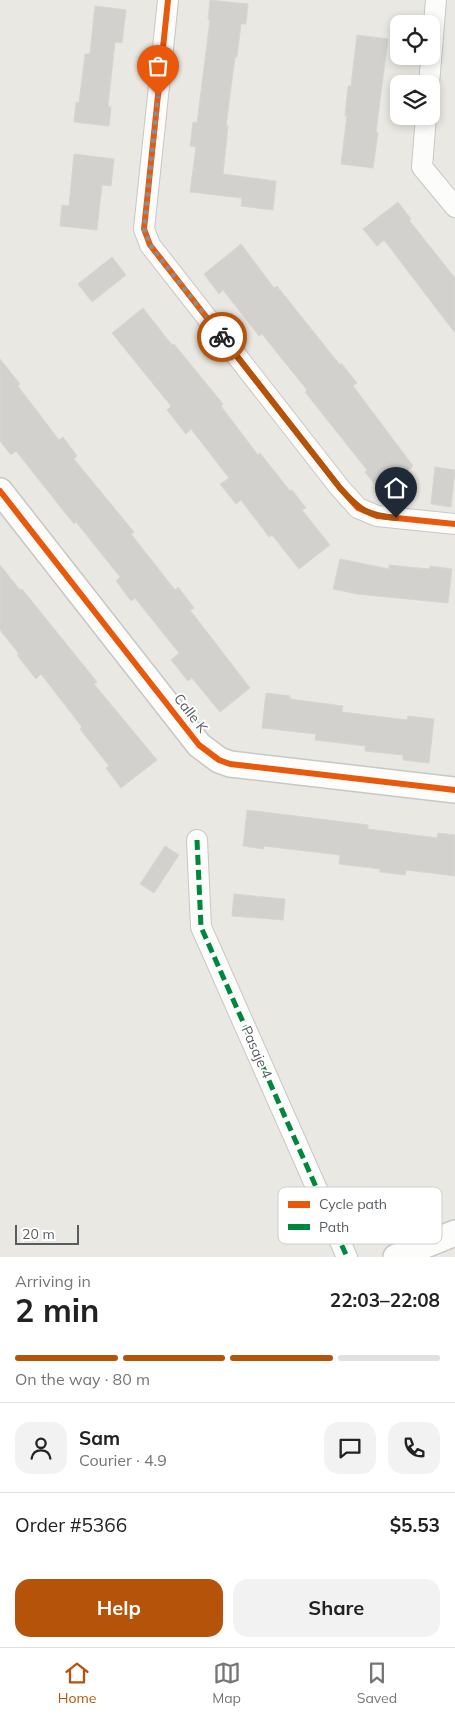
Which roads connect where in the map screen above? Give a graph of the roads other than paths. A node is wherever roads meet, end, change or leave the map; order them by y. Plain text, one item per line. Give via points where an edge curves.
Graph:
1 (168, 0) edge
2 (436, 0) edge
3 (430, 75) edge
4 (425, 125) edge
5 (455, 208) edge
6 (0, 491) edge
7 (455, 524) edge
8 (455, 790) edge
9 (197, 840) dead end
10 (316, 1187) edge
11 (455, 1233) edge
12 (442, 1238) edge
13 (341, 1244) edge
14 (428, 1244) edge
15 (347, 1257) edge
16 (396, 1257) edge

1 - 7 street via 144,229 150,245 358,508 377,516
2 - 3 street
4 - 5 street via 422,166
6 - 8 street, Calle K via 200,745 219,760 230,764
9 - 10 street, Pasaje 4 via 201,927
11 - 12 street
13 - 15 street, Pasaje 4
14 - 16 street

